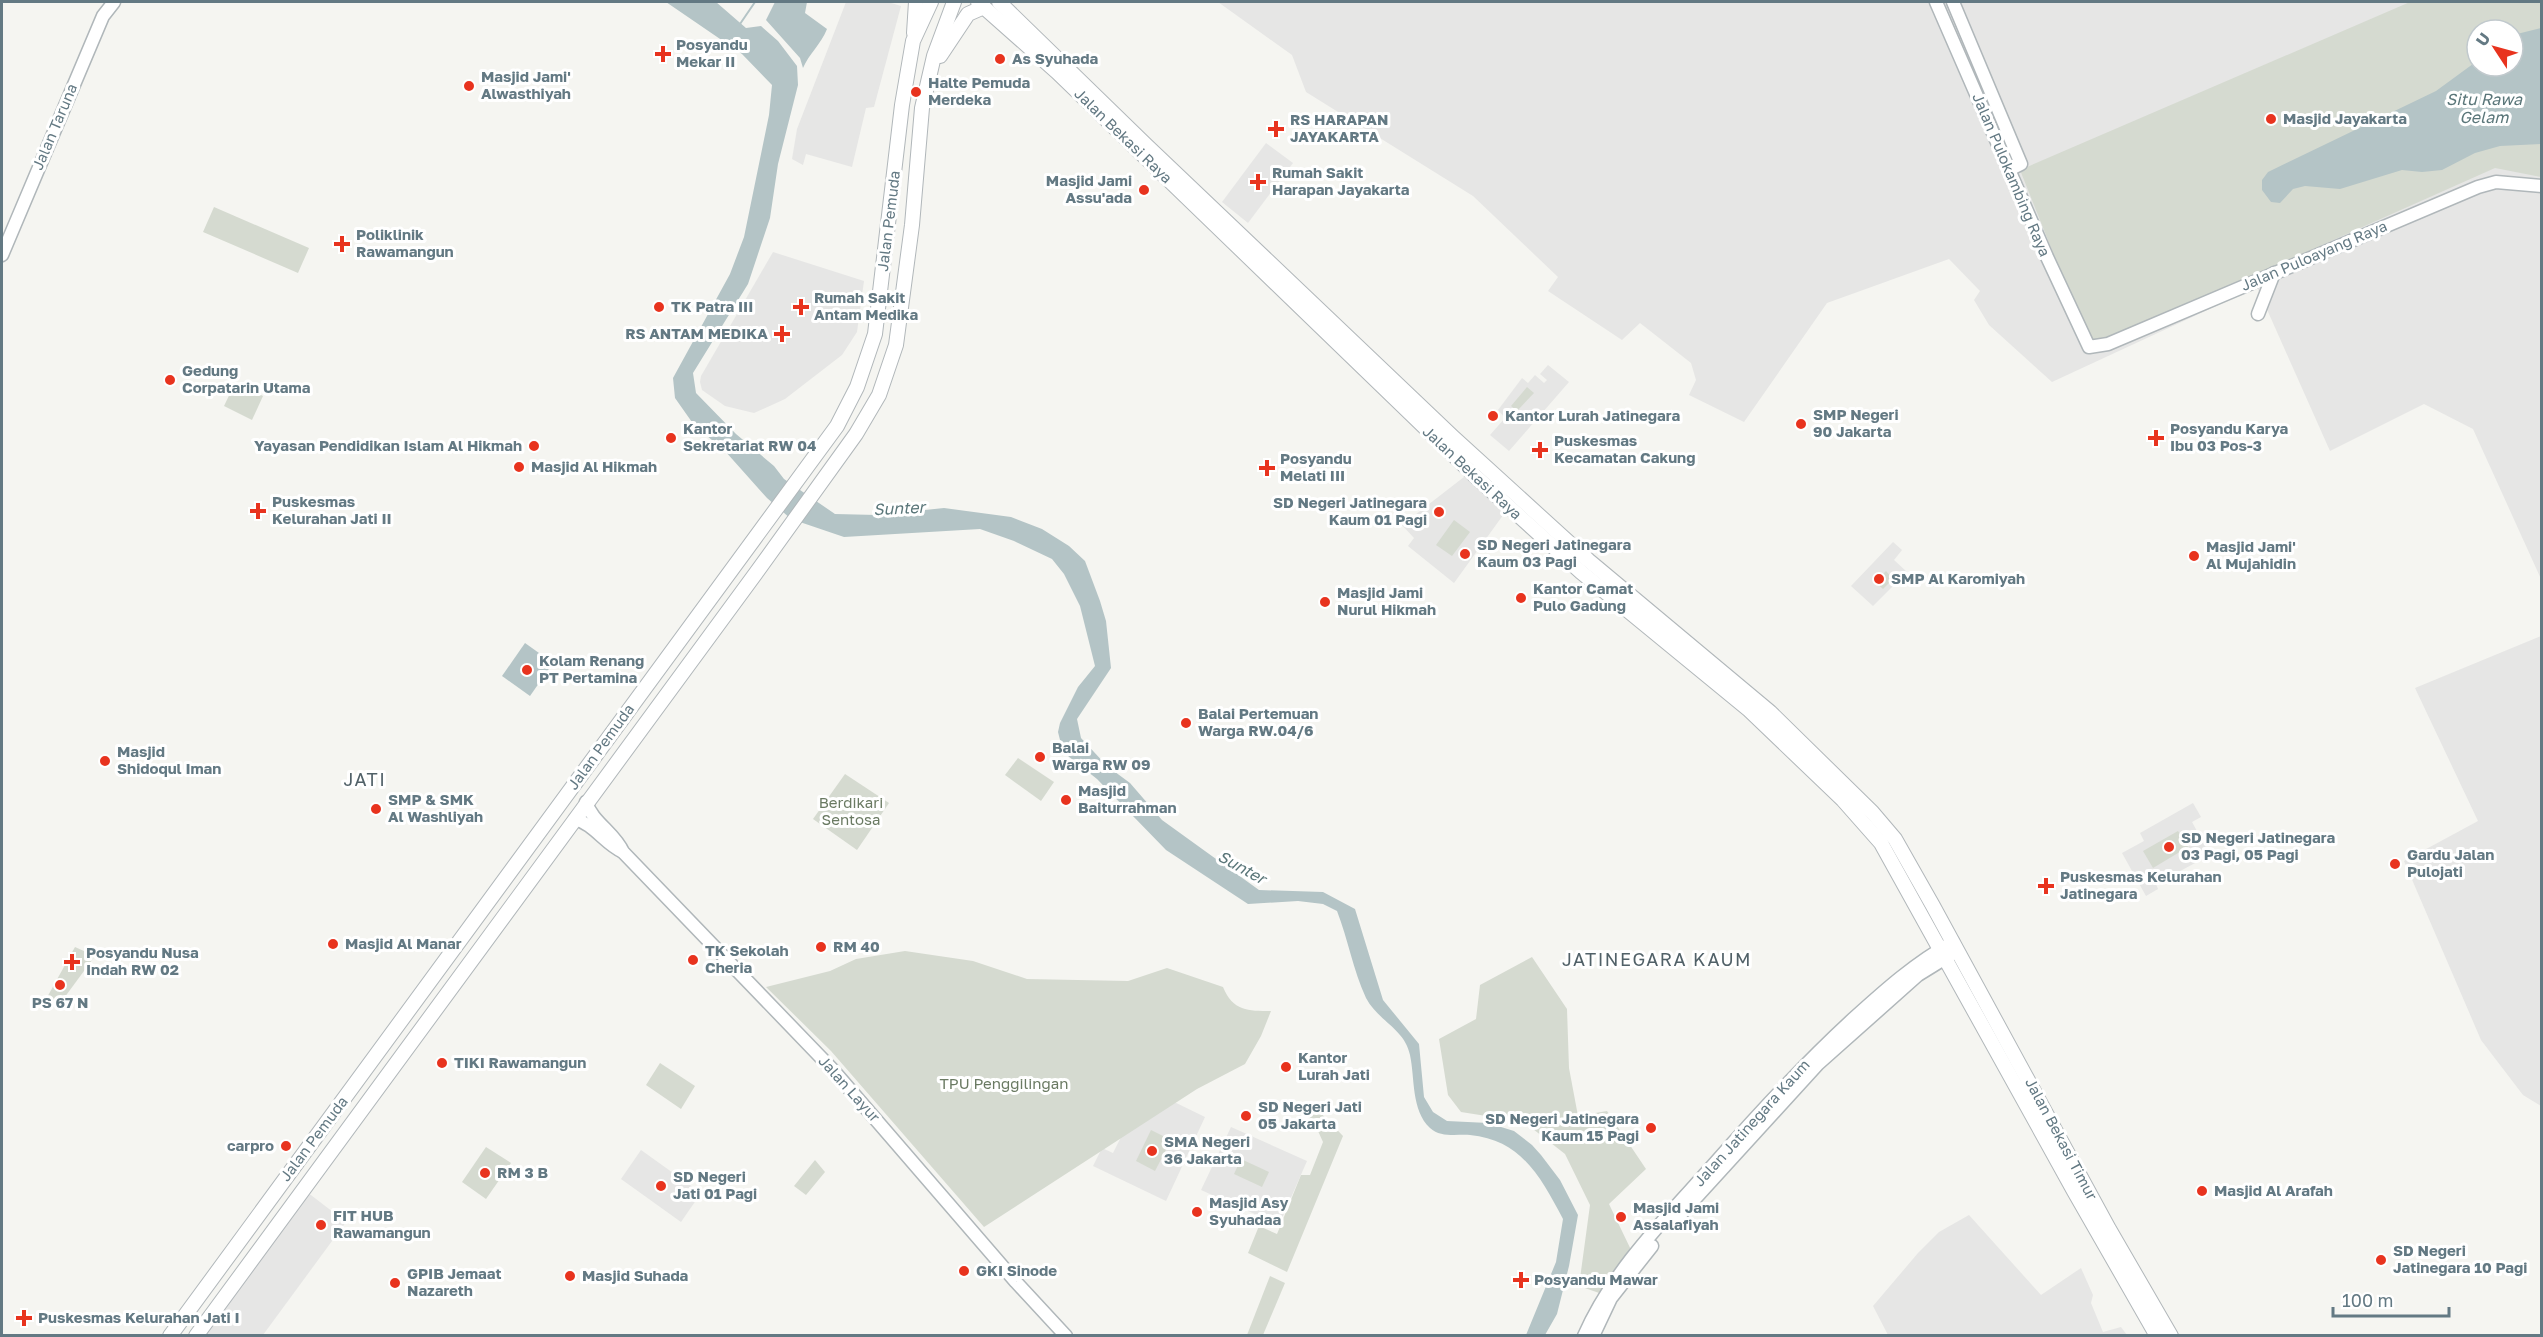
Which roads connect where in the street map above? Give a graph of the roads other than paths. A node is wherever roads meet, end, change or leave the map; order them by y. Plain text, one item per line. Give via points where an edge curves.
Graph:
1 (114, 2) edge
2 (916, 2) edge
3 (931, 2) edge
4 (954, 2) edge
5 (999, 2) edge
6 (1936, 2) edge
7 (1953, 2) edge
8 (981, 4) edge
9 (913, 41) junction
10 (1061, 69) junction
11 (930, 73) junction
12 (2015, 167) junction
13 (2541, 186) edge
14 (2, 255) edge
15 (2274, 273) junction
16 (2258, 314) dead end
17 (2089, 347) joint
18 (709, 601) junction
19 (727, 613) junction
20 (586, 802) junction
21 (575, 819) junction
22 (623, 852) junction
23 (1949, 950) junction
24 (1830, 1046) junction
25 (170, 1335) edge
26 (196, 1335) edge
27 (1066, 1335) edge
28 (1584, 1335) edge
29 (1593, 1335) edge
30 (2157, 1335) edge
31 (2171, 1335) edge

1 - 14 street, Jalan Taruna via 103,16
2 - 9 main road
3 - 9 main road, Jalan Pemuda
4 - 11 main road, Jalan Pemuda
5 - 10 main road, Jalan Bekasi Raya
6 - 12 street, Jalan Pulokambing Raya
7 - 12 street, Jalan Pulokambing Raya
8 - 10 main road, Jalan Bekasi Raya
8 - 11 main road via 968,14
9 - 18 main road, Jalan Pemuda via 875,334 868,360 837,426
10 - 23 main road, Jalan Bekasi Raya via 1460,444 1588,560 1770,712 1846,784 1895,839
11 - 19 main road, Jalan Pemuda via 921,119 896,345 879,395 856,434
12 - 17 street, Jalan Pulokambing Raya via 2055,277
13 - 15 street, Jalan Puloayang Raya via 2488,184
15 - 16 street
15 - 17 street, Jalan Puloayang Raya via 2108,344
18 - 19 main road
18 - 25 main road, Jalan Pemuda
19 - 20 main road, Jalan Pemuda
20 - 21 main road, Jalan Pemuda
20 - 22 street, Jalan Layur
21 - 22 street, Jalan Layur
21 - 26 main road, Jalan Pemuda
22 - 27 street, Jalan Layur via 833,1070
23 - 24 street, Jalan Jatinegara Kaum
23 - 30 main road, Jalan Bekasi Timur via 2074,1191
23 - 31 main road, Jalan Bekasi Timur
24 - 28 street, Jalan Jatinegara Kaum via 1789,1080 1632,1257 1601,1301
24 - 29 street, Jalan Jatinegara Kaum via 1645,1254 1611,1298

